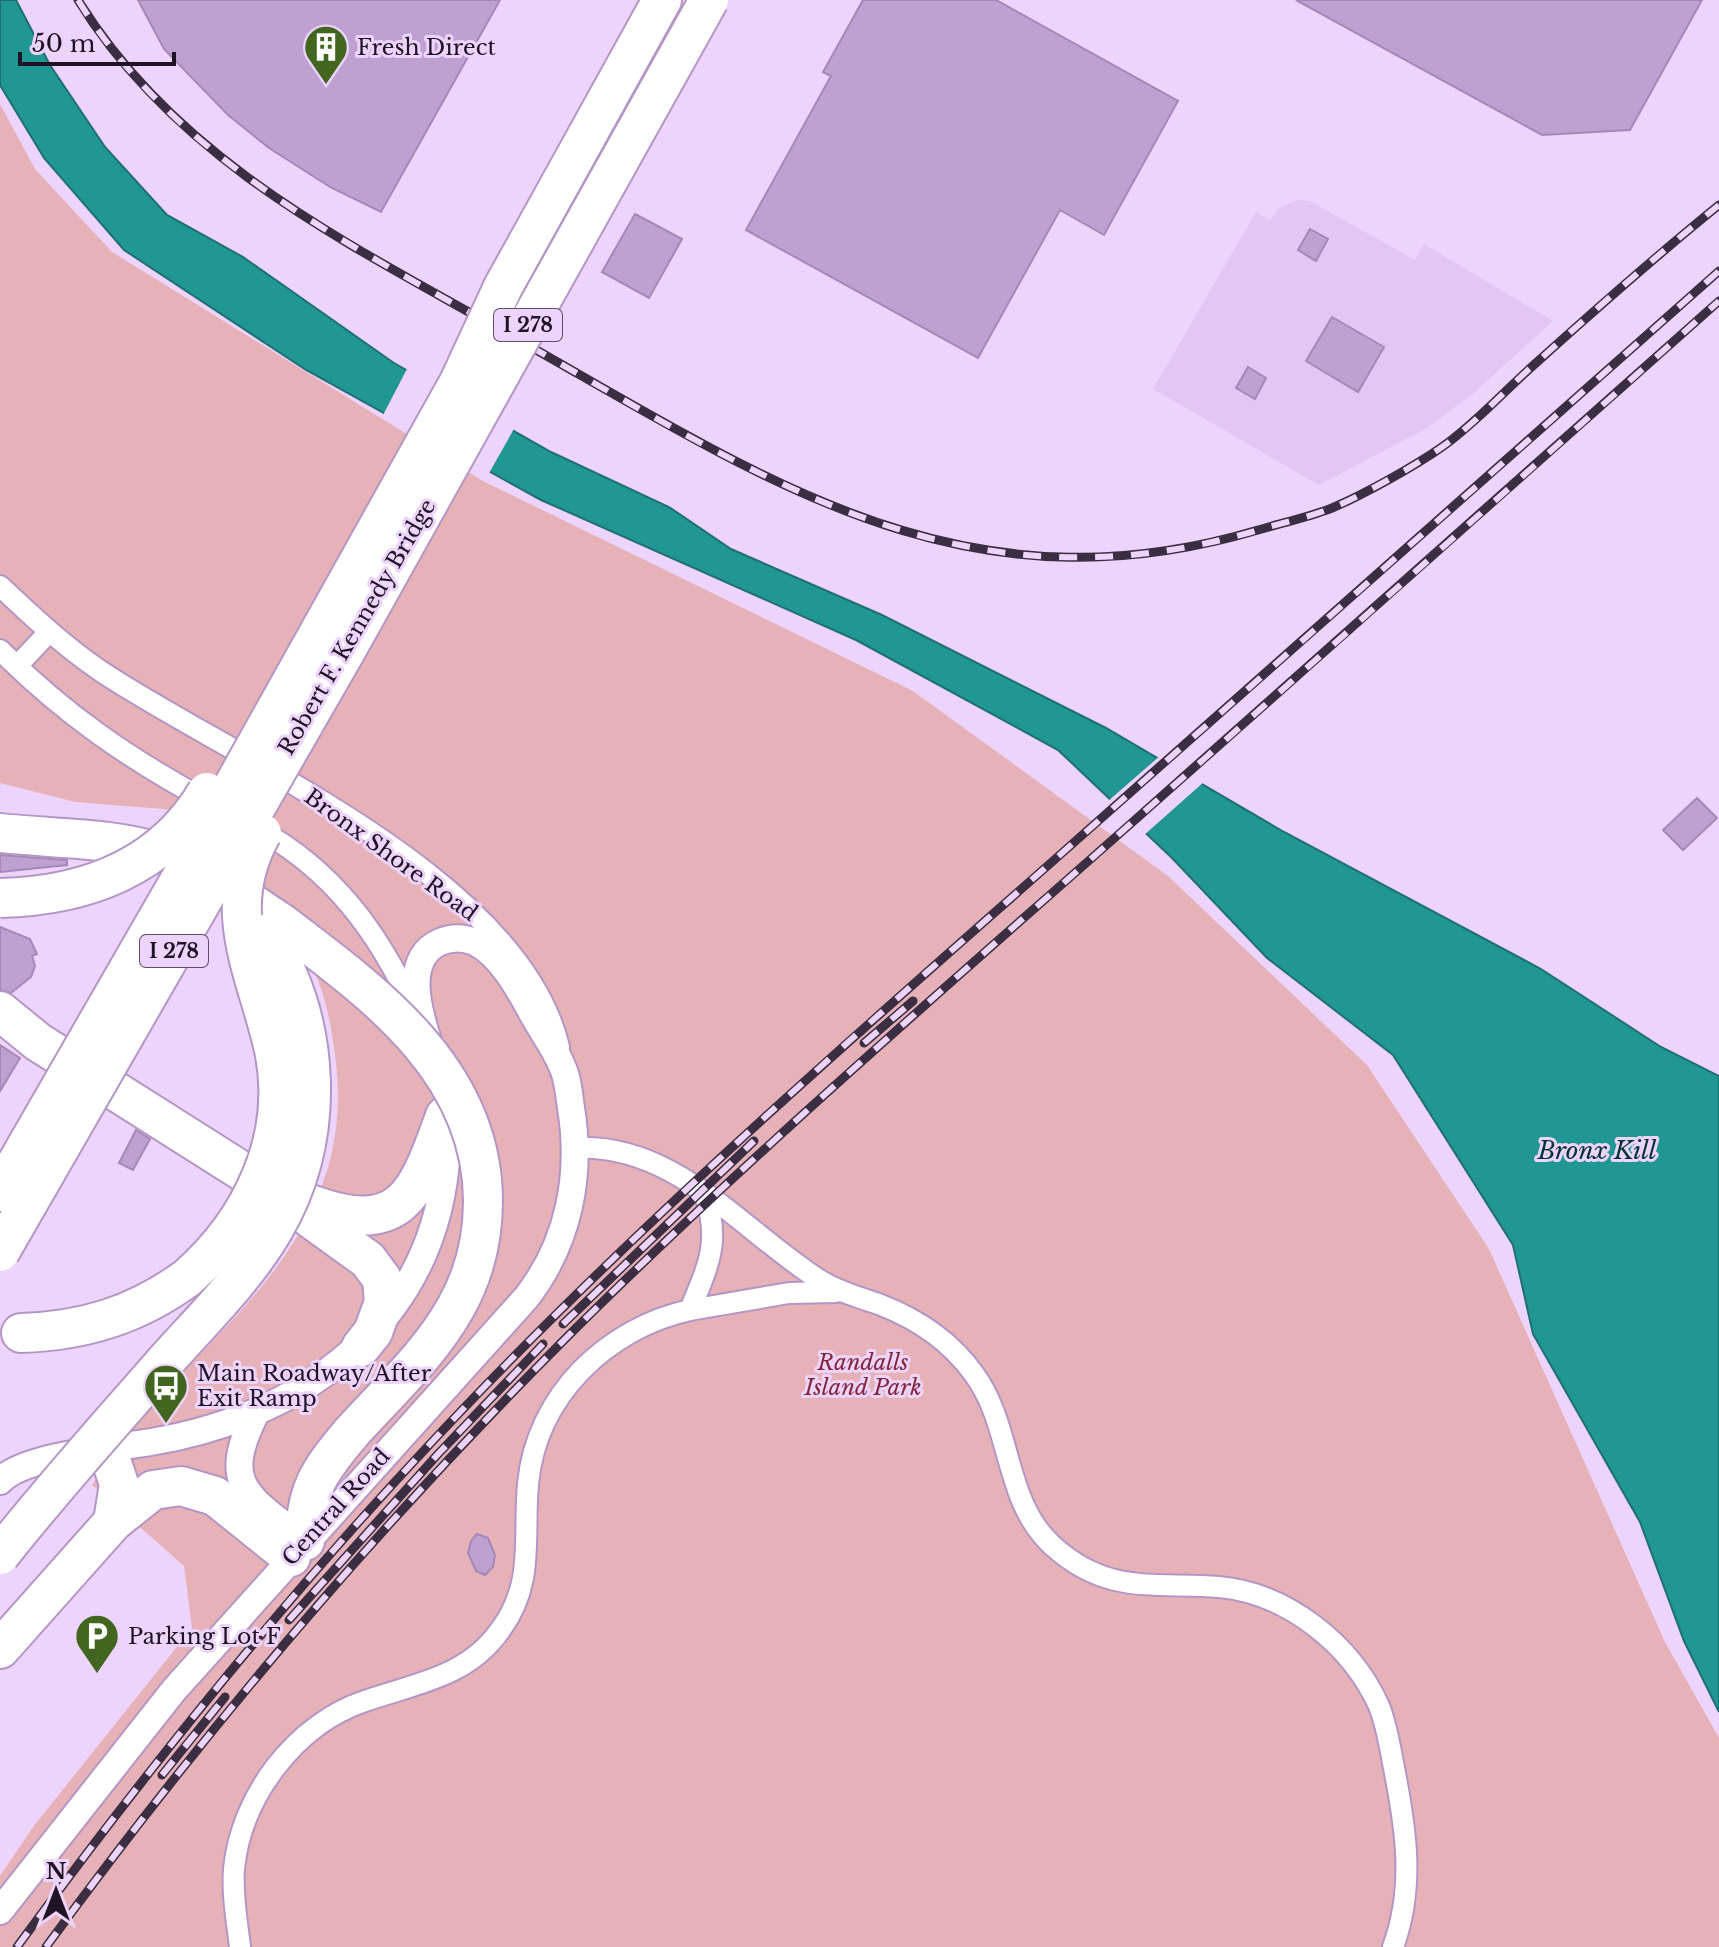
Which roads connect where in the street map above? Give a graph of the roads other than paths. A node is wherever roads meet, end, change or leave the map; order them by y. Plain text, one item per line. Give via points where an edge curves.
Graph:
1 (662, 0) edge
2 (709, 0) edge
3 (503, 287) junction
4 (0, 586) edge
5 (49, 632) junction
6 (347, 649) junction
7 (0, 650) edge
8 (17, 666) junction
9 (0, 833) edge
10 (0, 898) edge
11 (273, 928) junction
12 (0, 1011) edge
13 (0, 1025) edge
14 (427, 1036) junction
15 (38, 1042) junction
16 (563, 1067) junction
17 (445, 1116) junction
18 (576, 1148) junction
19 (267, 1187) junction
20 (0, 1192) edge
21 (705, 1195) junction
22 (0, 1252) edge
23 (840, 1292) junction
24 (690, 1310) junction
25 (21, 1333) dead end
26 (361, 1347) junction
27 (257, 1411) junction
28 (107, 1448) junction
29 (1, 1479) edge
30 (113, 1522) junction
31 (298, 1549) junction
32 (0, 1555) edge
33 (8, 1641) edge
34 (0, 1911) edge
35 (240, 1947) edge
36 (1393, 1947) edge

1 - 3 highway, Robert F. Kennedy Bridge / I 278
2 - 6 highway, Robert F. Kennedy Bridge / I 278, bridge
3 - 10 highway, bridge via 441,374 213,781 180,830 146,859 101,882 52,895
3 - 20 highway, Robert F. Kennedy Bridge / I 278, bridge via 459,382
4 - 5 street, Bronx Shore Road
5 - 8 street
5 - 16 street, Bronx Shore Road via 102,672 341,813 468,910 531,979 551,1016
6 - 22 highway, Robert F. Kennedy Bridge / I 278, bridge
6 - 25 highway, bridge via 244,879 245,949 274,1052 278,1089 272,1145 251,1201 218,1249 154,1301 95,1325
7 - 8 street
8 - 14 street via 98,736 314,865 374,935
9 - 11 highway via 163,853 201,872
11 - 31 highway, bridge via 384,1009 440,1066 468,1117 482,1174 482,1230 457,1304 426,1348 325,1463 313,1484
11 - 32 highway, bridge via 301,1009 312,1081 306,1141 285,1208 241,1275
12 - 15 highway
13 - 15 highway
14 - 16 street via 416,989 420,964 431,946 463,938 484,948 504,969
14 - 17 street
15 - 19 highway
16 - 18 street, Central Road
17 - 19 highway via 420,1182 409,1197 380,1214 339,1215
17 - 26 street via 444,1174 429,1238 400,1300
18 - 21 street via 638,1155
18 - 31 street, Central Road via 568,1213 537,1283
19 - 26 highway via 376,1268 384,1302
21 - 23 street
21 - 24 street via 714,1226 713,1249
23 - 24 street via 789,1293
23 - 36 street via 923,1326 972,1371 996,1411 1014,1483 1028,1513 1071,1561 1127,1585 1222,1588 1265,1598 1310,1623 1341,1649 1379,1706 1402,1811 1407,1883
24 - 35 street via 645,1322 609,1343 578,1374 546,1420 530,1470 523,1588 490,1645 441,1679 336,1713 300,1739 272,1773 237,1849 234,1889
26 - 27 street
27 - 28 street via 205,1431
27 - 31 street via 239,1451 240,1478
28 - 29 street via 67,1455
28 - 30 highway via 119,1484
30 - 31 highway via 153,1490 192,1487
30 - 33 highway
31 - 34 street, Central Road via 174,1690

